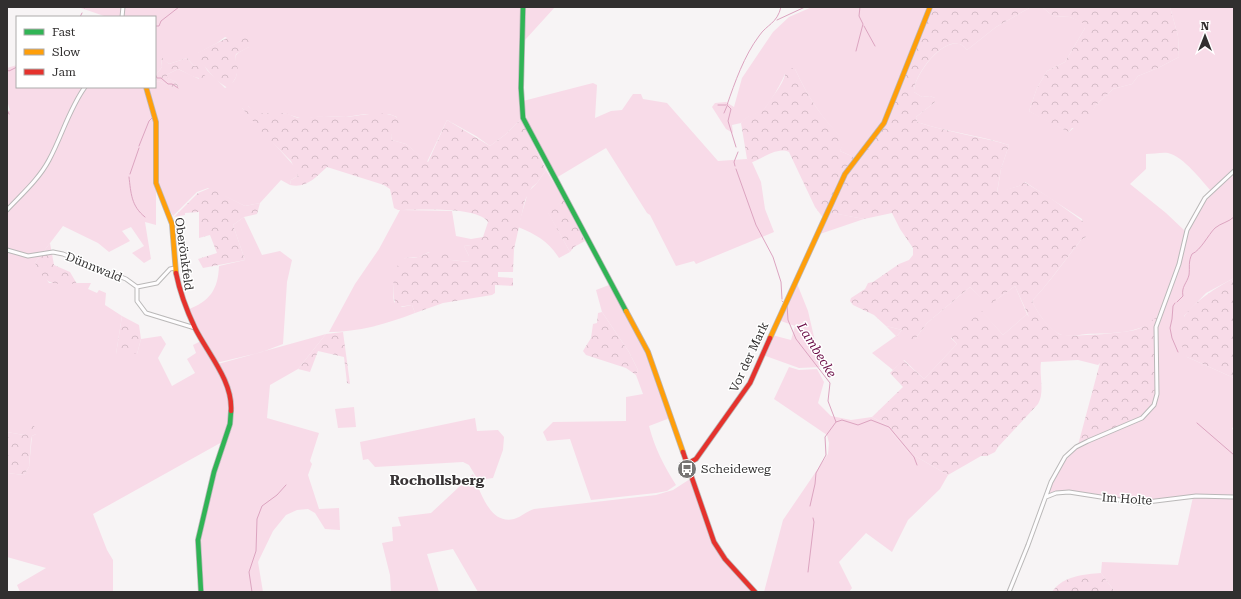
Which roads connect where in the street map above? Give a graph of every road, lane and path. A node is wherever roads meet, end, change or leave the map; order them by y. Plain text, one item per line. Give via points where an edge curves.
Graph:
1 (523, 7) edge
2 (930, 7) edge
3 (83, 88) edge
4 (146, 88) edge
5 (1234, 172) edge
6 (7, 210) edge
7 (7, 250) edge
8 (175, 268) junction
9 (137, 287) junction
10 (195, 328) junction
11 (687, 464) junction
12 (1046, 497) junction
13 (1234, 497) edge
14 (201, 592) edge
15 (755, 592) edge
16 (1009, 592) edge

1 - 11 street via 521,101 524,118 648,352
2 - 11 street, Vor der Mark via 884,123 845,174 746,390 694,461
3 - 6 street via 48,162
4 - 8 street, Oberönkfeld via 156,122 156,183 172,224
5 - 12 street via 1205,198 1187,230 1179,264 1156,328 1157,394 1153,408 1142,418 1072,450 1058,469
7 - 9 street, Dünnwald via 31,256 58,252
8 - 9 street via 170,269 156,283
8 - 10 street, Oberönkfeld via 181,300
9 - 10 street via 137,303 146,313
10 - 14 street, Oberönkfeld via 227,386 231,408 231,418 214,472 198,540
11 - 15 street via 718,550
12 - 13 street, Im Holte via 1056,492 1069,492 1139,503 1192,496
12 - 16 street

